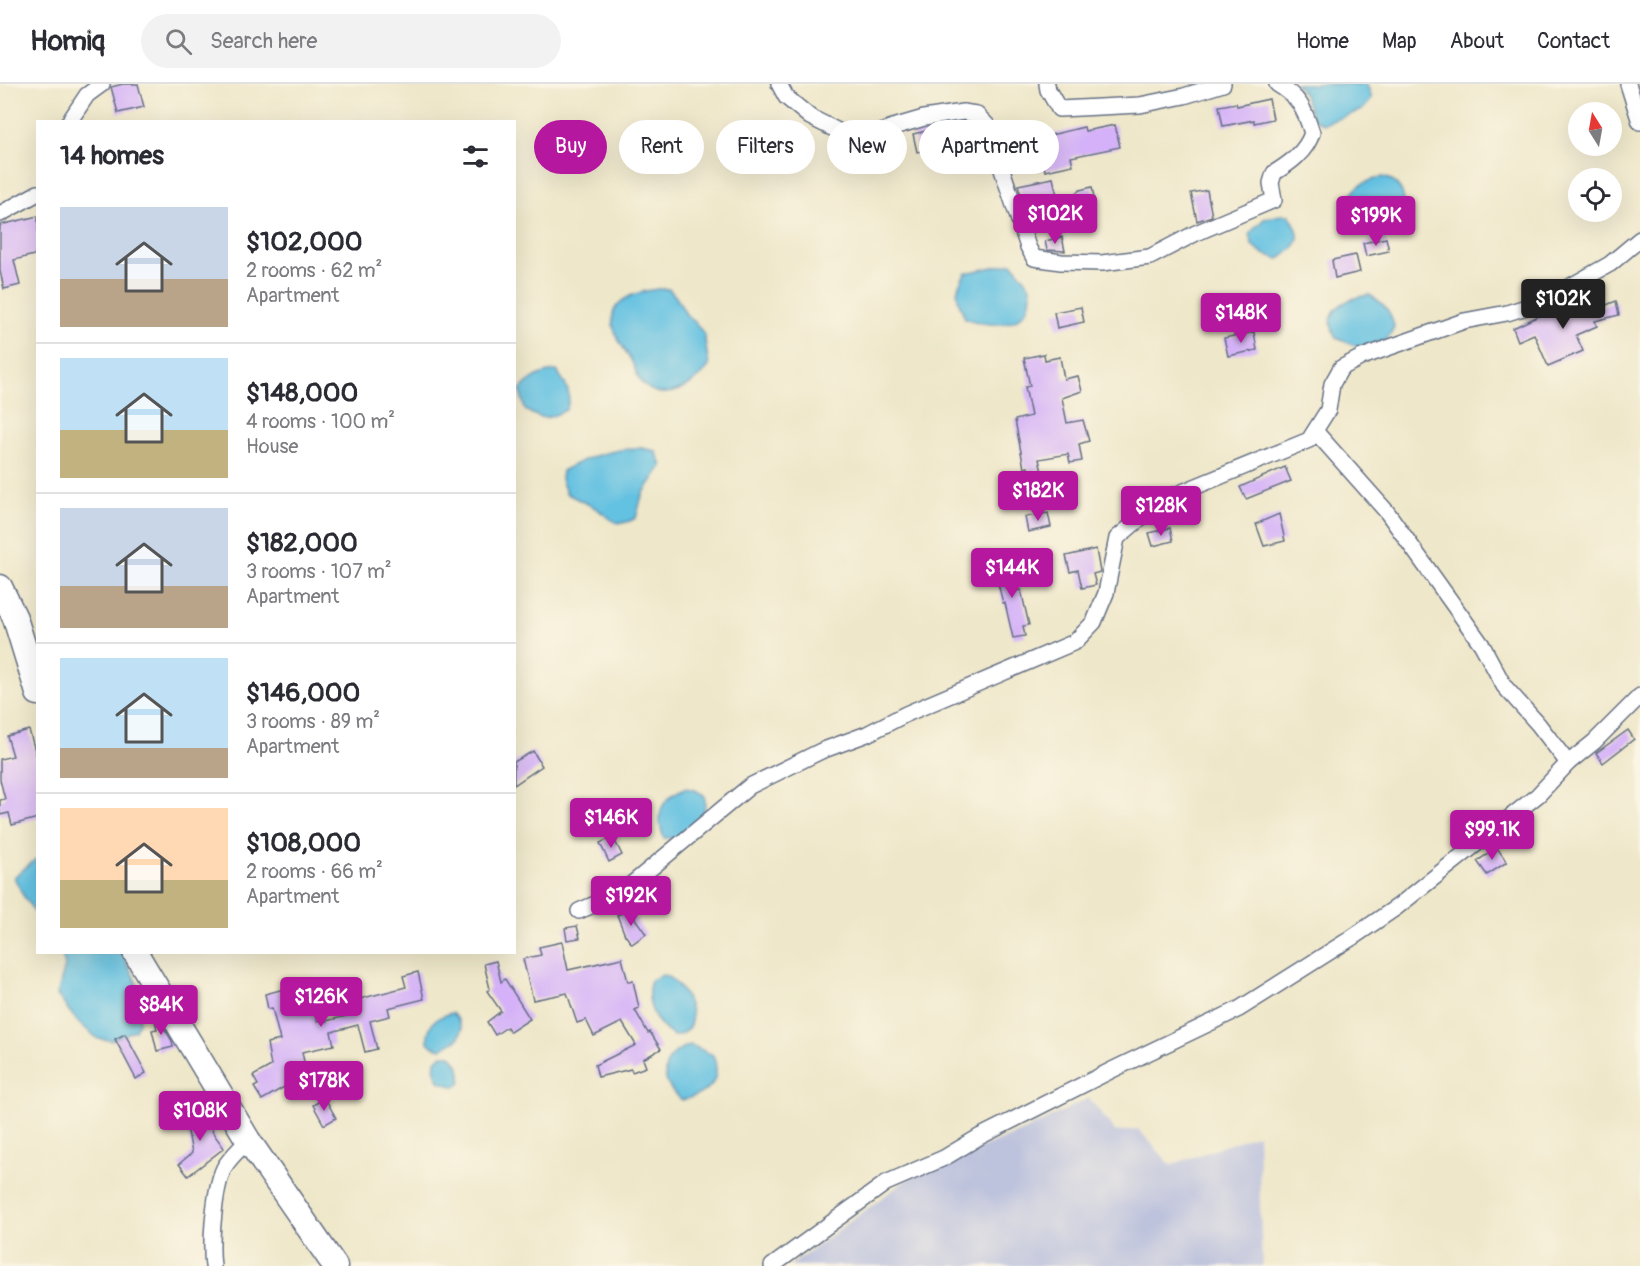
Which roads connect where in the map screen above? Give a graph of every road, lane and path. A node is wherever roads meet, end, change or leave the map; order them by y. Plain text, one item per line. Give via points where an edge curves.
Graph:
1 (102, 84) edge
2 (779, 84) edge
3 (1047, 84) edge
4 (1222, 84) edge
5 (1277, 84) edge
6 (1628, 84) edge
7 (70, 120) edge
8 (1640, 122) edge
9 (36, 194) edge
10 (0, 214) edge
11 (1640, 239) edge
12 (1315, 431) junction
13 (0, 587) edge
14 (36, 686) edge
15 (1640, 696) edge
16 (1568, 763) junction
17 (579, 911) dead end
18 (136, 954) edge
19 (248, 1140) junction
20 (213, 1266) edge
21 (335, 1266) edge
22 (772, 1266) edge

1 - 7 street via 87,95
2 - 5 street via 786,97 810,117 846,135 878,134 945,114 976,114 987,125 1034,258 1102,263 1150,257 1274,200 1274,173 1298,155 1312,133 1304,107
3 - 4 street via 1059,109 1140,105
6 - 8 street
9 - 10 street
11 - 12 street via 1610,264 1542,302 1464,321 1341,368 1332,384 1328,410
12 - 16 street via 1387,512 1482,645 1504,686
12 - 17 street via 1309,440 1175,495 1117,538 1106,593 1094,622 1075,642 821,751 750,786 621,893
13 - 14 main road via 15,618
15 - 16 street
16 - 22 street via 1538,795 1406,901 1280,984 1239,1009 944,1158 886,1183
18 - 19 main road
19 - 20 street via 224,1168 216,1201
19 - 21 main road

